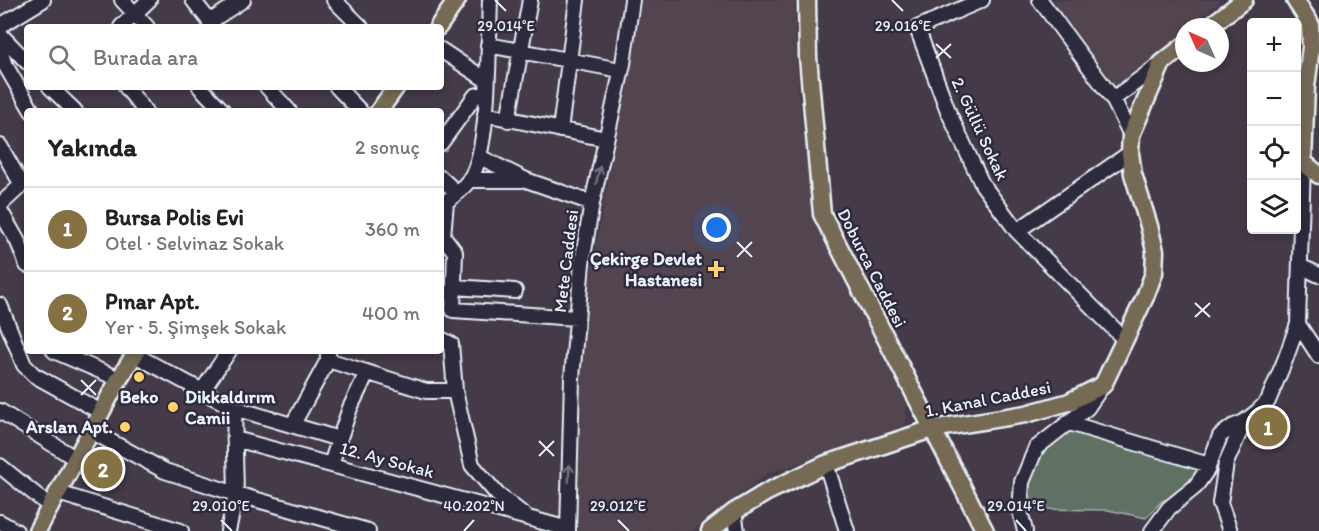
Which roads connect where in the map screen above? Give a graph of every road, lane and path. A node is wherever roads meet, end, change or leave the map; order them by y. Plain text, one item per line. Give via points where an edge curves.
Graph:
1 (43, 0) edge
2 (122, 0) edge
3 (149, 0) edge
4 (193, 0) edge
5 (243, 0) edge
6 (334, 0) edge
7 (457, 0) edge
8 (490, 0) edge
9 (530, 0) edge
10 (577, 0) edge
11 (632, 0) edge
12 (807, 0) edge
13 (982, 0) edge
14 (1040, 0) edge
15 (1244, 0) edge
16 (1295, 0) edge
17 (135, 13) junction
18 (1221, 18) edge
19 (125, 24) edge
20 (144, 24) edge
21 (211, 24) edge
22 (358, 24) edge
23 (440, 24) edge
24 (0, 26) edge
25 (1314, 33) edge
26 (0, 34) edge
27 (488, 45) junction
28 (0, 48) edge
29 (520, 52) junction
30 (444, 53) edge
31 (1175, 53) edge
32 (24, 59) edge
33 (570, 61) junction
34 (1162, 63) junction
35 (615, 69) dead end
36 (486, 87) junction
37 (57, 90) edge
38 (128, 90) edge
39 (204, 90) edge
40 (270, 90) edge
41 (340, 90) edge
42 (394, 90) edge
43 (1113, 99) junction
44 (31, 108) edge
45 (72, 108) edge
46 (143, 108) edge
47 (220, 108) edge
48 (287, 108) edge
49 (357, 108) edge
50 (381, 108) edge
51 (485, 114) junction
52 (508, 120) junction
53 (560, 130) junction
54 (1131, 135) junction
55 (444, 139) edge
56 (606, 139) junction
57 (0, 146) edge
58 (1130, 153) junction
59 (480, 157) junction
60 (1303, 162) junction
61 (1319, 175) edge
62 (470, 180) junction
63 (526, 180) junction
64 (444, 181) edge
65 (24, 182) edge
66 (456, 192) junction
67 (592, 203) junction
68 (0, 205) edge
69 (0, 210) edge
70 (444, 218) edge
71 (1017, 231) junction
72 (22, 237) edge
73 (444, 238) edge
74 (1300, 267) junction
75 (1319, 274) edge
76 (450, 287) edge
77 (515, 291) dead end
78 (0, 305) edge
79 (577, 318) junction
80 (1298, 324) junction
81 (1125, 340) junction
82 (446, 341) edge
83 (60, 354) edge
84 (135, 354) edge
85 (138, 354) edge
86 (227, 354) edge
87 (328, 356) edge
88 (1319, 356) edge
89 (367, 373) junction
90 (119, 379) junction
91 (1103, 384) junction
92 (202, 391) junction
93 (455, 391) junction
94 (234, 408) junction
95 (0, 411) edge
96 (101, 412) junction
97 (1244, 422) junction
98 (1069, 423) junction
99 (293, 424) junction
100 (932, 429) junction
101 (91, 431) junction
102 (235, 439) junction
103 (339, 439) junction
104 (76, 459) junction
105 (331, 464) junction
106 (826, 464) junction
107 (1209, 465) junction
108 (0, 466) edge
109 (236, 494) junction
110 (54, 500) junction
111 (734, 512) junction
112 (528, 518) junction
113 (0, 522) edge
114 (568, 530) edge
115 (15, 531) edge
116 (37, 531) edge
117 (181, 531) edge
118 (228, 531) edge
119 (368, 531) edge
120 (710, 531) edge
121 (737, 531) edge
122 (847, 531) edge
123 (985, 531) edge
124 (1025, 531) edge
125 (1152, 531) edge
126 (1230, 531) edge

1 - 24 street
2 - 17 street
3 - 17 street
4 - 21 street
5 - 21 street
6 - 22 street
7 - 23 main road
8 - 27 street
9 - 29 street
10 - 33 street
11 - 56 street, Mete Caddesi
12 - 100 main road, Doburca Caddesi via 822,214
13 - 71 street, 2. Güllü Sokak via 917,28 948,111 982,184
14 - 43 street
15 - 18 main road
16 - 25 main road
17 - 19 street
17 - 20 street
25 - 60 main road via 1306,87
26 - 32 street
27 - 29 street
27 - 36 street
28 - 44 street via 4,63
29 - 33 street
29 - 52 street
30 - 36 street
31 - 34 main road
33 - 35 street
33 - 53 street
34 - 43 street
34 - 54 main road
36 - 51 street
36 - 55 street
37 - 45 street
38 - 46 street
39 - 47 street
40 - 48 street
41 - 49 street
42 - 50 main road
43 - 54 street
51 - 52 street
51 - 59 street
52 - 53 street
53 - 56 street
54 - 58 main road
67 -> 56 street, Mete Caddesi
57 - 65 street
58 - 71 street
58 - 81 main road via 1155,251 1154,273
59 - 62 street
59 - 63 street
60 - 61 main road
60 - 74 street
62 - 63 street
62 - 66 street
63 - 67 street
64 - 66 street
65 - 68 street
66 - 70 street via 446,202
67 - 79 street, Mete Caddesi
69 - 72 street
71 - 81 street, 2. Güllü Sokak
73 - 76 street via 455,252
74 - 75 street
74 - 80 street
76 - 77 street
76 - 79 street via 453,310
78 - 96 street via 24,365 34,375
114 -> 79 street, Mete Caddesi
80 - 88 street
80 - 97 street via 1268,400
81 - 91 main road
82 - 93 street
83 - 90 street
84 - 90 main road
85 - 92 street
86 - 92 street
87 - 89 street
87 - 99 street
89 - 93 street via 426,391
89 - 103 street
90 - 96 main road
91 - 98 street via 1087,408
91 - 100 main road, 1. Kanal Caddesi via 1069,402 1026,414
92 - 94 street
93 - 112 street via 472,465 497,494
94 - 99 street
94 - 102 street
95 - 104 street
96 - 101 main road
97 - 107 street via 1220,436
97 - 126 street via 1226,463 1220,503
98 - 107 street
98 - 124 street via 1036,448 1022,482 1020,511
99 - 103 street
100 - 106 main road, 1. Kanal Caddesi
100 - 123 main road, Doburca Caddesi
101 - 104 main road
101 - 109 street via 165,471
102 - 105 street, 12. Ay Sokak
102 - 109 street
103 - 105 street
104 - 110 main road
105 - 112 street, 12. Ay Sokak
106 - 111 main road, 1. Kanal Caddesi
106 - 122 street
107 - 125 street via 1196,487 1169,508
108 - 110 street
109 - 118 street
109 - 119 street
110 - 116 main road
110 - 117 street
111 - 120 main road, 1. Kanal Caddesi
111 - 121 street
112 - 114 street, 12. Ay Sokak
113 - 115 street

